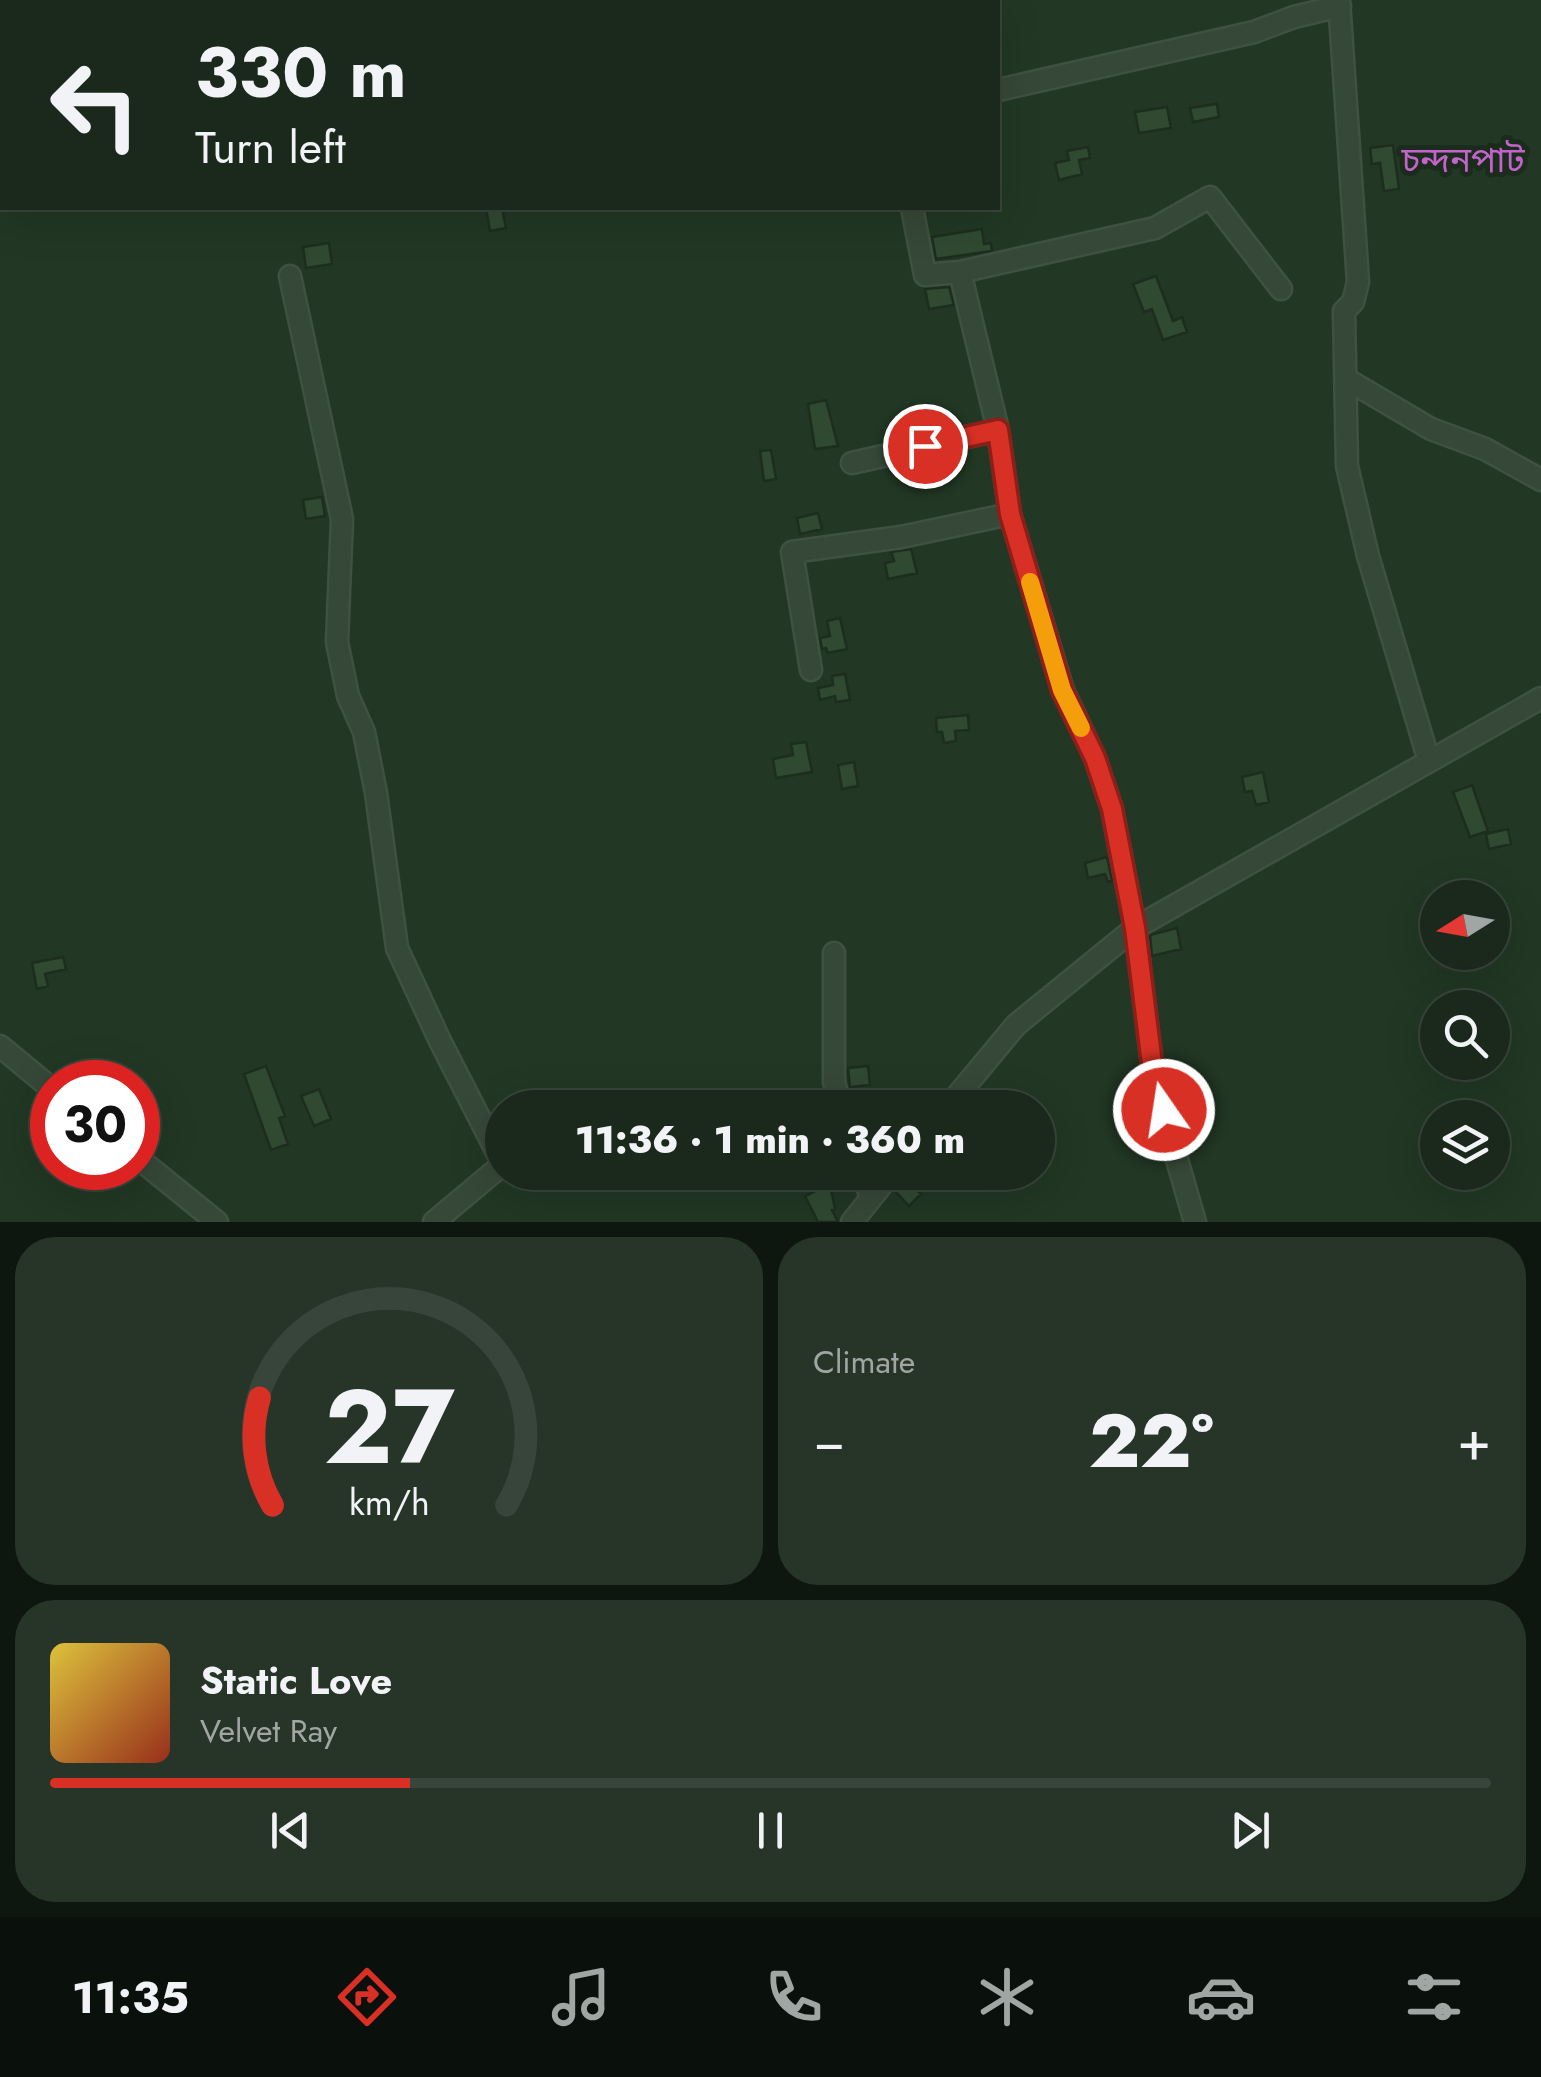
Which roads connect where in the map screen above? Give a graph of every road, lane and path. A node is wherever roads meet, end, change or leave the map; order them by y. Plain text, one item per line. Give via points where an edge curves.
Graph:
1 (1340, 3) edge
2 (1000, 90) edge
3 (912, 210) edge
4 (960, 272) junction
5 (290, 276) dead end
6 (1281, 290) dead end
7 (1346, 379) junction
8 (998, 430) junction
9 (852, 463) dead end
10 (1541, 480) edge
11 (1010, 514) junction
12 (811, 670) dead end
13 (1541, 698) edge
14 (1428, 761) junction
15 (1135, 928) junction
16 (834, 953) dead end
17 (0, 1046) edge
18 (30, 1071) edge
19 (836, 1090) edge
20 (962, 1090) edge
21 (485, 1131) edge
22 (160, 1176) edge
23 (485, 1178) edge
24 (868, 1190) edge
25 (877, 1190) edge
26 (871, 1198) junction
27 (216, 1222) edge
28 (434, 1222) edge
29 (852, 1222) edge
30 (1194, 1222) edge

1 - 2 street via 1254,32
1 - 7 street via 1358,282 1344,311
3 - 4 street via 925,276
4 - 6 street via 1154,228 1210,197
4 - 8 street
5 - 21 street via 342,520 338,642 370,762 397,948
7 - 10 street via 1431,429
7 - 14 street via 1347,466
8 - 9 street
8 - 11 street
11 - 12 street via 792,552
11 - 15 street via 1062,690 1112,809
13 - 14 street
14 - 15 street
15 - 20 street via 1016,1025
15 - 30 street via 1154,1080
16 - 19 street
17 - 18 street
22 - 27 street
23 - 28 street
24 - 26 street
25 - 26 street
26 - 29 street

